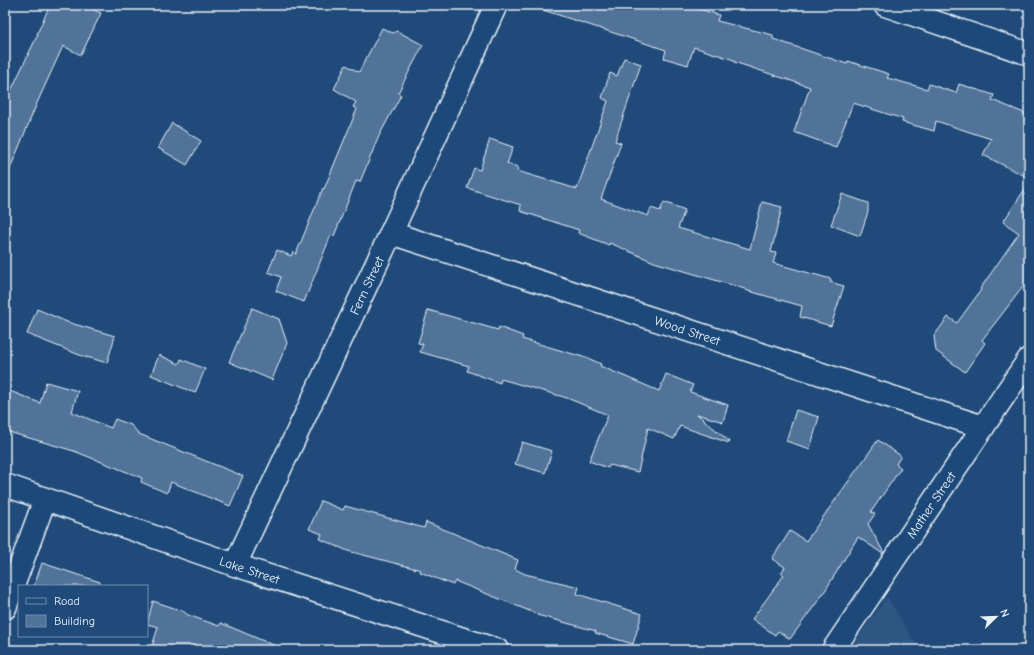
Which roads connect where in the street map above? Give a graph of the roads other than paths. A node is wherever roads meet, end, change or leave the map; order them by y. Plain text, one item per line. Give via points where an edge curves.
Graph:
1 (496, 5) edge
2 (884, 5) edge
3 (1029, 54) edge
4 (391, 233) junction
5 (1029, 359) edge
6 (983, 427) junction
7 (5, 485) edge
8 (45, 498) junction
9 (235, 565) junction
10 (5, 608) edge
11 (497, 650) edge
12 (832, 650) edge

1 - 4 street, Fern Street
2 - 3 street
4 - 6 street, Wood Street
4 - 9 street, Fern Street
5 - 6 street, Mather Street
6 - 12 street, Mather Street
7 - 8 street, Lake Street
8 - 9 street, Lake Street
8 - 10 street
9 - 11 street, Lake Street

